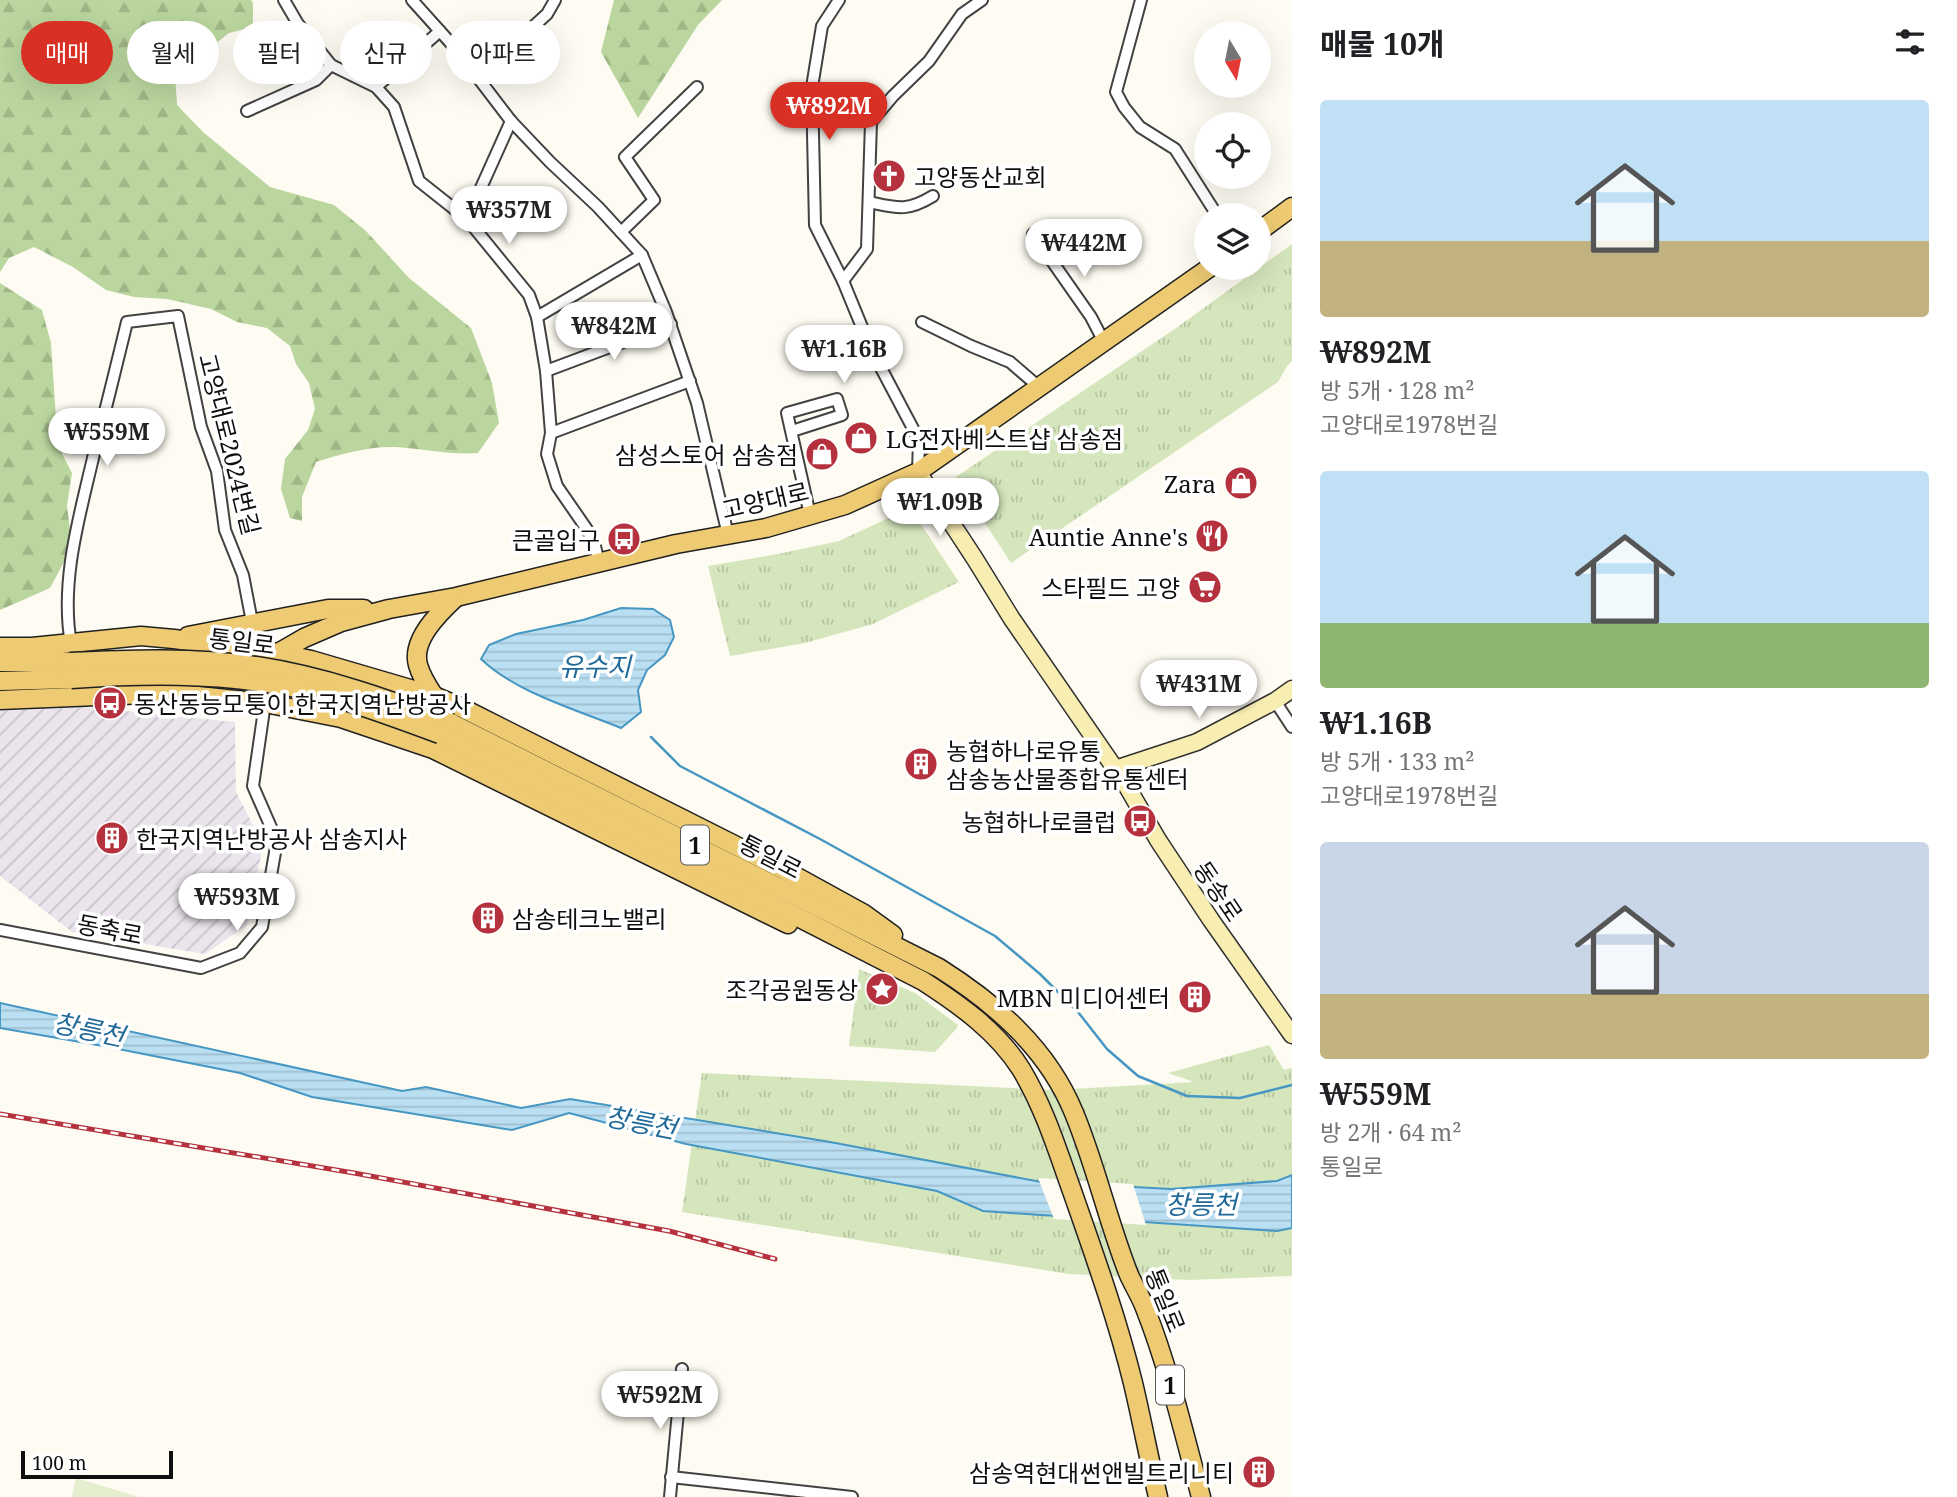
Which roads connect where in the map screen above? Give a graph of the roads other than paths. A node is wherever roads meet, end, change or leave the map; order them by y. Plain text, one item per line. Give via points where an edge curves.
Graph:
1 (284, 0) edge
2 (412, 0) edge
3 (555, 0) edge
4 (839, 0) edge
5 (982, 0) edge
6 (1141, 0) edge
7 (539, 21) edge
8 (440, 31) junction
9 (446, 38) edge
10 (331, 65) junction
11 (483, 84) edge
12 (376, 87) junction
13 (698, 87) dead end
14 (247, 111) dead end
15 (511, 121) junction
16 (933, 197) dead end
17 (869, 202) junction
18 (1209, 203) edge
19 (1292, 207) edge
20 (467, 219) junction
21 (1271, 222) edge
22 (621, 232) junction
23 (1033, 234) dead end
24 (642, 255) junction
25 (1194, 279) edge
26 (843, 281) junction
27 (537, 317) junction
28 (922, 322) dead end
29 (671, 324) junction
30 (1104, 342) junction
31 (546, 371) junction
32 (690, 382) junction
33 (1039, 387) junction
34 (792, 431) junction
35 (551, 433) junction
36 (918, 472) junction
37 (810, 515) junction
38 (728, 535) junction
39 (599, 563) junction
40 (456, 597) junction
41 (389, 609) junction
42 (253, 622) junction
43 (134, 637) junction
44 (174, 639) junction
45 (71, 644) junction
46 (0, 647) edge
47 (278, 653) junction
48 (0, 662) edge
49 (0, 681) edge
50 (1292, 689) edge
51 (142, 694) junction
52 (434, 696) junction
53 (0, 700) edge
54 (1275, 701) junction
55 (265, 703) junction
56 (1292, 727) edge
57 (445, 728) junction
58 (1115, 769) junction
59 (0, 930) edge
60 (939, 968) junction
61 (923, 981) junction
62 (1292, 1035) edge
63 (682, 1369) dead end
64 (671, 1477) junction
65 (670, 1497) edge
66 (852, 1497) edge
67 (1158, 1497) edge
68 (1201, 1497) edge

1 - 10 street
2 - 8 street
3 - 7 street
4 - 26 street via 822,26 812,86 815,225
5 - 17 street via 962,14 929,61 871,122
6 - 18 street via 1116,92 1140,127 1175,149
8 - 9 street
8 - 12 street
10 - 12 street
10 - 14 street via 316,80
11 - 15 street
12 - 20 street via 394,107 419,181
13 - 22 street via 625,157 654,200
15 - 20 street
15 - 22 street
16 - 17 street via 901,209
17 - 26 street via 867,249
19 - 21 main road
20 - 27 street via 529,295
22 - 24 street
23 - 30 street
24 - 27 street
24 - 29 street
25 - 30 main road, 고양대로
26 - 36 street via 871,349 919,440
27 - 31 street
28 - 33 street via 1010,362
29 - 31 street
29 - 32 street
30 - 33 main road, 고양대로
31 - 35 street
32 - 35 street
32 - 38 street
33 - 36 main road, 고양대로
34 - 34 street via 842,415 837,399 788,413
34 - 37 street
35 - 39 street via 547,454 557,486 594,542
36 - 37 main road, 고양대로 via 845,505
36 - 58 main road, 동송로
37 - 38 main road, 고양대로
38 - 39 main road, 고양대로
39 - 40 main road, 고양대로
40 - 41 main road, 고양대로
40 - 52 main road via 433,619 418,654 417,664
41 - 42 main road via 328,609
41 - 47 main road, 고양대로 via 341,622
42 - 44 main road
42 - 45 street, 고양대로2024번길 via 243,575 225,530 217,471 201,427 178,316 127,322 68,579
43 - 44 main road
43 - 45 main road
43 - 51 main road via 152,650 156,667 153,681
44 - 47 main road
45 - 46 main road
47 - 52 main road
47 - 55 main road
48 - 57 main road, 통일로 / 1, bridge via 161,658 257,666 396,702
49 - 57 main road, 통일로 / 1, bridge via 141,675 227,678 327,696
50 - 54 main road
51 - 53 main road
51 - 55 main road
52 - 60 main road via 784,870 864,914
54 - 56 street
54 - 58 main road via 1197,742
55 - 59 street, 동축로 via 253,786 277,841 262,927 240,953 201,968
55 - 61 main road via 341,718 433,749 762,912
57 - 60 main road, 통일로 / 1
57 - 61 main road, 통일로 / 1
58 - 62 main road, 동송로 via 1188,886
60 - 68 main road, 통일로 / 1 via 1023,1034 1074,1114 1165,1366
61 - 67 main road, 통일로 / 1 via 986,1027 1020,1067 1045,1116 1101,1274 1133,1382
63 - 64 street
64 - 65 street
64 - 66 street

